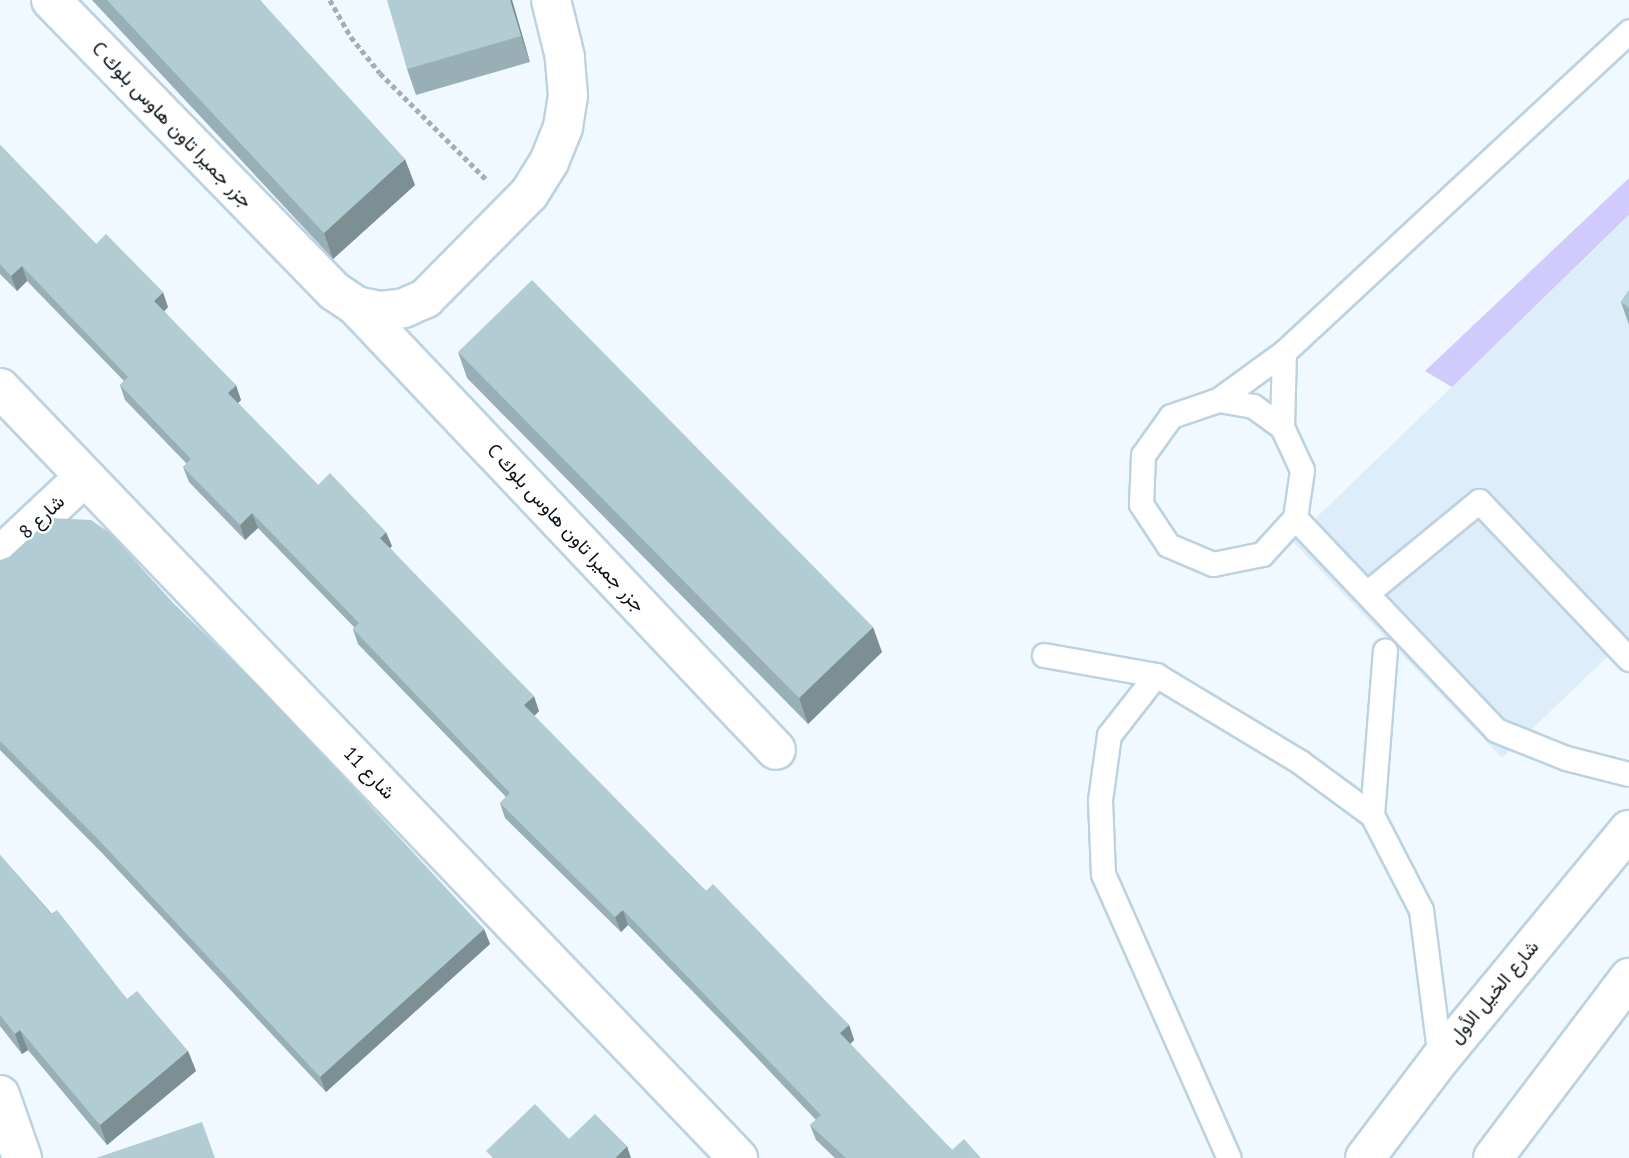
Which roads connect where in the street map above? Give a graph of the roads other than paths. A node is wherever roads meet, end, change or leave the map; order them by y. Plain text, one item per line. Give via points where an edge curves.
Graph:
1 (51, 0) edge
2 (551, 0) edge
3 (1629, 31) edge
4 (356, 306) junction
5 (1284, 352) junction
6 (0, 387) edge
7 (1218, 400) junction
8 (1282, 427) junction
9 (84, 477) junction
10 (1295, 518) junction
11 (0, 556) edge
12 (1367, 593) junction
13 (1385, 650) dead end
14 (1044, 655) dead end
15 (1629, 659) edge
16 (1156, 675) junction
17 (776, 750) dead end
18 (1629, 774) edge
19 (1373, 815) junction
20 (1629, 830) edge
21 (1629, 978) edge
22 (1440, 1059) junction
23 (0, 1095) edge
24 (22, 1158) edge
25 (738, 1158) edge
26 (1229, 1158) edge
27 (1365, 1158) edge
28 (1493, 1158) edge

1 - 4 street, C جزر جميرا تاون هاوس بلوك via 317,274
2 - 4 street via 565,57 568,95 563,127 549,162 515,209 426,299 380,311
3 - 5 lane
4 - 17 street, C جزر جميرا تاون هاوس بلوك
5 - 7 lane
5 - 8 lane
6 - 9 street, شارع 11
7 - 8 lane via 1253,406
7 - 10 lane via 1171,416 1143,455 1141,504 1168,545 1213,564 1262,554
8 - 10 lane via 1302,470
9 - 11 street, شارع 8
9 - 25 street, شارع 11
10 - 12 lane
12 - 15 lane via 1479,501
12 - 18 lane via 1496,730 1566,758
13 - 19 lane
14 - 16 lane
16 - 19 lane via 1300,762
16 - 26 lane via 1109,735 1100,800 1104,874
19 - 22 lane via 1421,910
20 - 22 street, شارع الخيل الأول
21 - 28 street
22 - 27 street, شارع الخيل الأول
23 - 24 street

